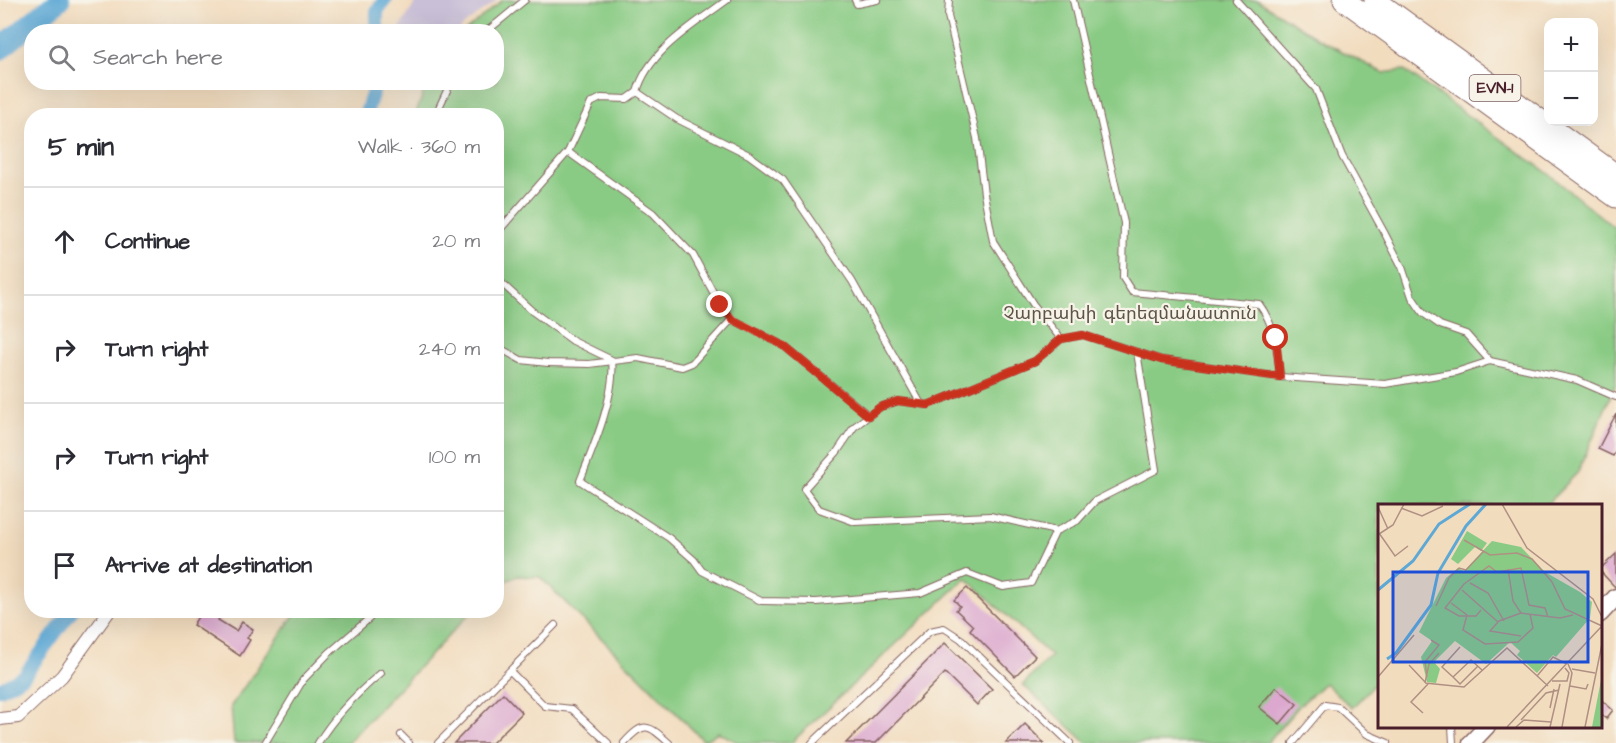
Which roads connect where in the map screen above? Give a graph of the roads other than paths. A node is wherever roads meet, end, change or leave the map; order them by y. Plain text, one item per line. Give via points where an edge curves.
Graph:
1 (525, 0) edge
2 (727, 0) edge
3 (855, 0) edge
4 (877, 0) edge
5 (949, 0) edge
6 (1073, 0) edge
7 (1236, 0) edge
8 (1344, 0) edge
9 (1375, 0) edge
10 (496, 24) edge
11 (447, 90) edge
12 (637, 92) junction
13 (439, 108) edge
14 (568, 152) junction
15 (1616, 175) edge
16 (1616, 197) edge
17 (504, 225) edge
18 (504, 285) edge
19 (732, 319) junction
20 (1061, 339) junction
21 (504, 350) edge
22 (1137, 352) junction
23 (1490, 361) junction
24 (613, 362) junction
25 (1280, 377) junction
26 (1616, 397) edge
27 (921, 404) junction
28 (868, 416) junction
29 (1056, 531) junction
30 (1616, 597) edge
31 (1616, 607) edge
32 (1601, 612) edge
33 (104, 618) edge
34 (370, 618) edge
35 (1601, 621) edge
36 (555, 626) dead end
37 (510, 670) junction
38 (381, 673) dead end
39 (0, 718) edge
40 (1452, 728) edge
41 (1485, 728) edge
42 (1494, 728) edge
43 (401, 735) dead end
44 (265, 743) edge
45 (318, 743) edge
46 (409, 743) edge
47 (438, 743) edge
48 (608, 743) edge
49 (624, 743) edge
50 (669, 743) edge
51 (812, 743) edge
52 (1070, 743) edge
53 (1293, 743) edge
54 (1388, 743) edge
55 (1453, 743) edge
56 (1471, 743) edge
57 (1480, 743) edge

1 - 10 lane
2 - 12 lane via 673,40 641,78
3 - 4 lane via 857,4
5 - 20 lane via 948,16 977,138 993,241 1033,304
6 - 25 lane via 1124,224 1123,278 1132,291 1259,304 1270,319 1276,338
7 - 23 lane via 1316,89 1341,156 1423,313 1440,325 1466,333
8 - 16 highway, EVN-1
9 - 15 highway, EVN-1
11 - 13 lane
12 - 14 lane via 627,99 601,98 591,103
12 - 27 lane via 677,119 749,156 783,180 852,281
14 - 17 lane
14 - 19 lane via 653,213 693,255
18 - 24 lane via 573,342
19 - 24 lane via 688,365 638,358
19 - 28 lane via 784,346
20 - 22 lane via 1083,335
20 - 27 lane via 1035,361 928,405
21 - 24 lane via 521,360
22 - 25 lane via 1161,360
22 - 29 lane via 1156,470 1095,501 1077,521
23 - 25 lane via 1456,372 1385,384
23 - 26 lane via 1577,380
24 - 29 lane via 597,436 580,481 669,538 702,571 761,602 816,602 920,593 967,573 1003,587 1031,584
27 - 28 lane via 898,401
28 - 29 lane via 854,426 804,489 819,509 855,522 990,516
30 - 32 main road
31 - 35 main road
33 - 39 street via 62,676 18,717
34 - 44 lane via 303,680
36 - 37 lane
37 - 47 lane
37 - 48 lane via 545,706 572,710
38 - 45 lane via 331,722
40 - 55 lane
41 - 56 main road
42 - 57 main road
43 - 46 lane
49 - 50 lane via 639,728 646,727
51 - 52 lane via 930,631 944,628 961,639
53 - 54 lane via 1325,705 1338,707 1367,734

